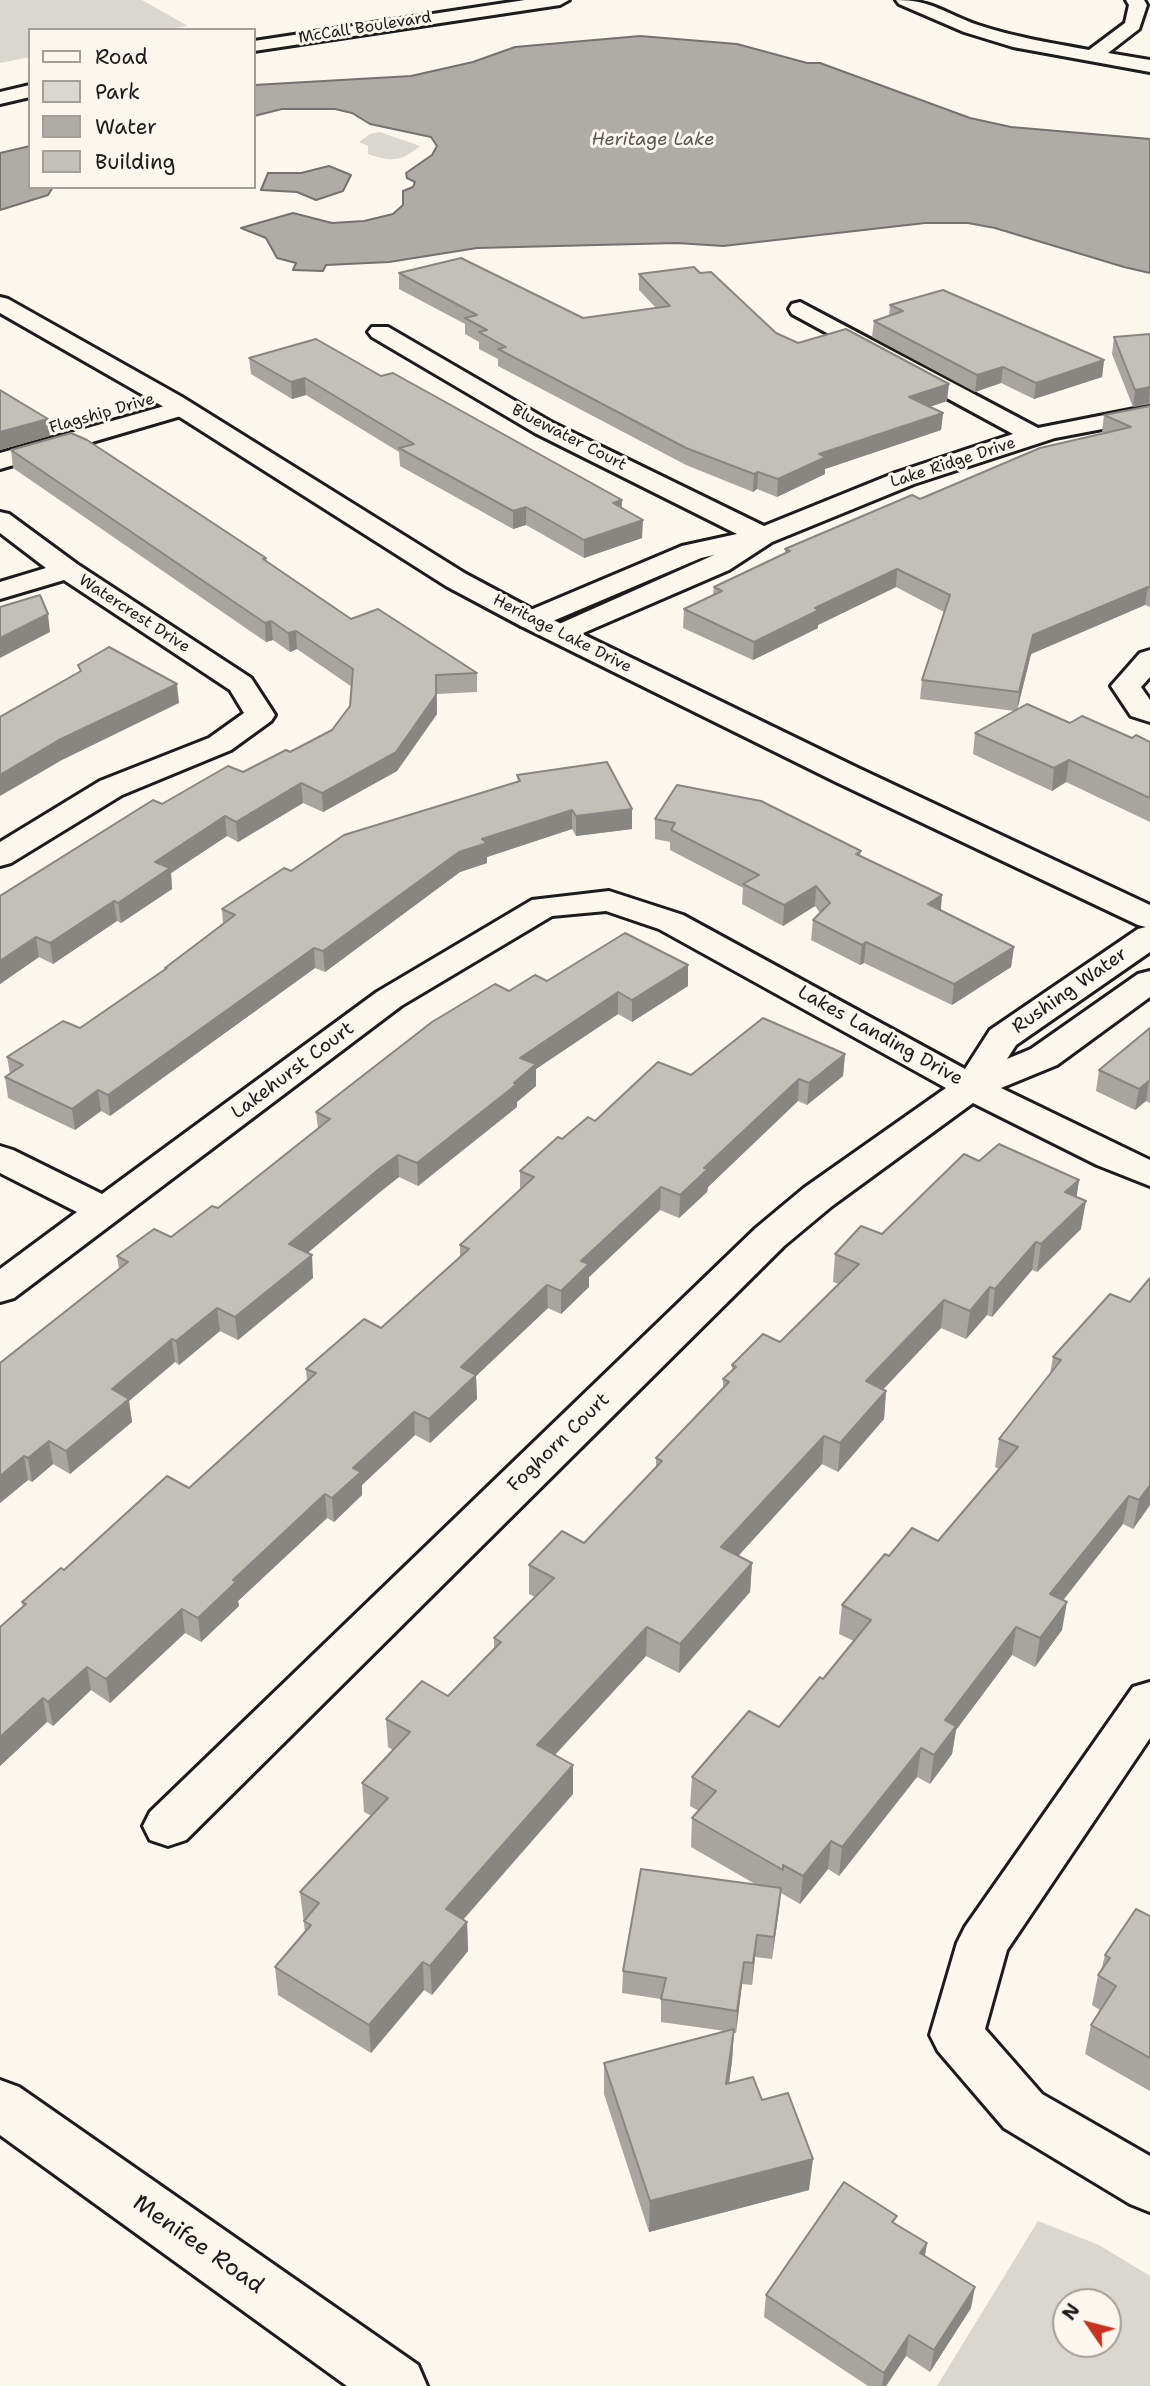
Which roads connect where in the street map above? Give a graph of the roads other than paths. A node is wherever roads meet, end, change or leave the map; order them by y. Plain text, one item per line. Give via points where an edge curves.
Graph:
1 (443, 0) edge
2 (560, 0) edge
3 (905, 0) edge
4 (1135, 0) edge
5 (256, 29) edge
6 (256, 46) edge
7 (1091, 57) junction
8 (1150, 66) edge
9 (28, 72) edge
10 (10, 76) dead end
11 (28, 91) edge
12 (0, 98) edge
13 (0, 304) edge
14 (800, 309) dead end
15 (380, 332) dead end
16 (173, 402) junction
17 (1150, 413) edge
18 (1035, 436) junction
19 (0, 443) edge
20 (0, 461) edge
21 (0, 520) edge
22 (763, 536) junction
23 (67, 570) junction
24 (0, 591) edge
25 (531, 620) junction
26 (559, 634) junction
27 (1150, 659) edge
28 (1150, 713) edge
29 (0, 856) edge
30 (609, 901) joint
31 (1150, 918) edge
32 (1150, 936) edge
33 (1150, 981) edge
34 (971, 1087) junction
35 (0, 1158) edge
36 (1150, 1174) edge
37 (104, 1211) junction
38 (0, 1289) edge
39 (1150, 1700) edge
40 (168, 1826) dead end
41 (0, 2104) edge
42 (1150, 2186) edge
43 (397, 2386) edge

1 - 5 street, McCall Boulevard
2 - 6 street, McCall Boulevard
3 - 7 street via 970,28
4 - 7 street via 1133,25
7 - 8 street
9 - 10 street
11 - 12 street
13 - 16 street, Heritage Lake Drive
14 - 18 street
15 - 22 street, Bluewater Court via 544,428
16 - 19 street, Flagship Drive
16 - 20 street, Flagship Drive
16 - 25 street, Heritage Lake Drive via 456,580
17 - 18 street, Lake Ridge Drive
18 - 22 street, Lake Ridge Drive via 915,472
21 - 23 street, Watercrest Drive
22 - 25 street, Lake Ridge Drive via 692,552
22 - 26 street, Lake Ridge Drive via 719,564
23 - 24 street
23 - 29 street, Watercrest Drive via 242,684 260,715 220,744 111,788
25 - 26 street, Heritage Lake Drive
26 - 31 street, Heritage Lake Drive
27 - 28 street via 1126,686 1142,710
30 - 34 street, Lakes Landing Drive via 671,922
30 - 37 street, Lakehurst Court via 544,907 389,999
32 - 34 street, Rushing Water via 1003,1038
33 - 34 street, Rushing Water via 1044,1057
34 - 36 street, Lakes Landing Drive
34 - 40 street, Foghorn Court via 770,1237
35 - 37 street
37 - 38 street, Lakehurst Court
39 - 42 street via 983,1943 957,2035 1023,2112
41 - 43 street, Menifee Road

